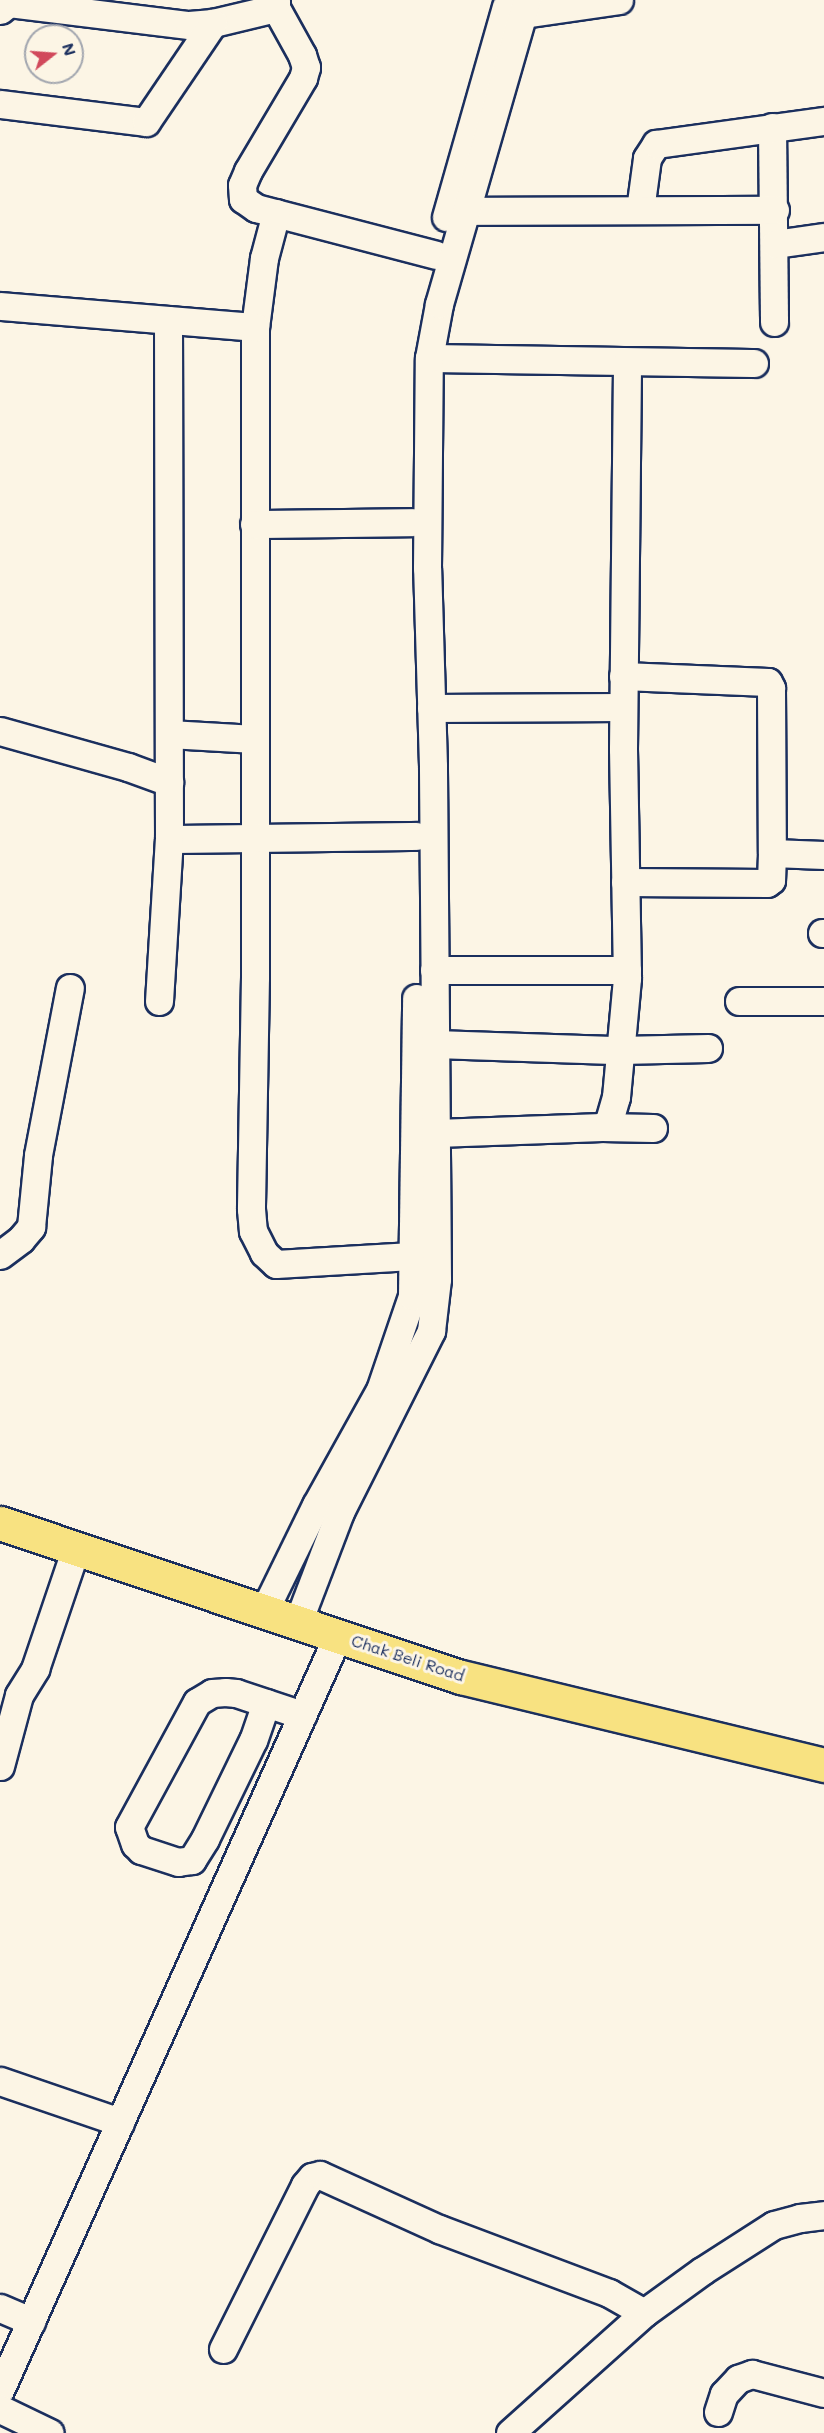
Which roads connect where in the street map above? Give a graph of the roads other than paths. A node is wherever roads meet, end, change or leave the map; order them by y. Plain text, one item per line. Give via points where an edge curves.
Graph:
1 (619, 0) edge
2 (276, 4) edge
3 (519, 5) edge
4 (0, 10) edge
5 (213, 23) junction
6 (0, 104) edge
7 (824, 121) edge
8 (772, 127) junction
9 (640, 210) junction
10 (775, 210) junction
11 (457, 211) junction
12 (276, 213) junction
13 (824, 237) edge
14 (774, 244) junction
15 (436, 255) junction
16 (0, 306) edge
17 (168, 320) junction
18 (774, 322) dead end
19 (255, 327) junction
20 (429, 358) junction
21 (627, 362) junction
22 (753, 363) dead end
23 (412, 522) junction
24 (254, 524) junction
25 (623, 676) junction
26 (623, 706) junction
27 (431, 708) junction
28 (0, 731) edge
29 (169, 734) junction
30 (255, 739) junction
31 (424, 766) junction
32 (169, 782) junction
33 (416, 836) junction
34 (169, 839) junction
35 (255, 839) junction
36 (772, 853) junction
37 (824, 855) edge
38 (625, 882) junction
39 (434, 970) junction
40 (627, 970) junction
41 (70, 988) dead end
42 (159, 1001) dead end
43 (739, 1001) dead end
44 (824, 1001) edge
45 (435, 1044) junction
46 (708, 1048) dead end
47 (621, 1050) junction
48 (602, 1127) junction
49 (653, 1128) dead end
50 (436, 1133) junction
51 (0, 1255) edge
52 (412, 1256) junction
53 (0, 1522) edge
54 (76, 1548) junction
55 (264, 1611) junction
56 (298, 1622) junction
57 (338, 1635) junction
58 (266, 1703) junction
59 (302, 1715) junction
60 (824, 1765) edge
61 (0, 1766) edge
62 (0, 2081) edge
63 (120, 2122) junction
64 (824, 2194) edge
65 (816, 2216) edge
66 (0, 2308) edge
67 (644, 2313) junction
68 (31, 2321) junction
69 (223, 2349) dead end
70 (0, 2390) edge
71 (824, 2393) edge
72 (0, 2409) edge
73 (718, 2412) dead end
74 (50, 2433) edge
75 (510, 2433) edge

1 - 3 street
2 - 5 street
2 - 12 street via 306,67 242,185 247,204
3 - 11 street
4 - 5 street via 9,3 189,25
5 - 6 street via 146,122
7 - 8 street
8 - 9 street via 656,144 647,158
8 - 10 street
9 - 10 street
9 - 11 street
10 - 14 street
11 - 15 street
11 - 20 street
12 - 15 street
12 - 19 street via 264,258
13 - 14 street
14 - 18 street
15 - 23 street via 412,358
16 - 17 street
17 - 19 street
17 - 29 street
19 - 24 street
20 - 21 street
20 - 27 street via 427,568
21 - 22 street
21 - 25 street
23 - 24 street
23 - 31 street
24 - 30 street
25 - 26 street
25 - 36 street via 768,682
26 - 27 street
26 - 38 street
27 - 31 street
28 - 32 street
29 - 30 street
29 - 32 street
30 - 35 street
31 - 33 street
31 - 39 street
32 - 34 street
33 - 35 street
33 - 52 street
34 - 35 street
34 - 42 street
35 - 52 street via 253,1232 264,1253 276,1264
36 - 37 street
36 - 38 street via 771,880 767,883
38 - 40 street
39 - 40 street
39 - 45 street
40 - 47 street
41 - 51 street via 38,1155 31,1227
43 - 44 street
45 - 47 street
45 - 50 street
46 - 47 street
47 - 48 street via 616,1097 609,1121
48 - 49 street
48 - 50 street
50 - 56 street via 437,1280 431,1331 340,1512
52 - 55 street via 412,1296 388,1371
53 - 54 main road, Chak Beli Road
54 - 55 main road, Chak Beli Road
54 - 61 street via 35,1669 19,1695
55 - 56 main road, Chak Beli Road
56 - 57 main road, Chak Beli Road
57 - 59 street
57 - 60 main road, Chak Beli Road via 461,1677
58 - 58 street via 225,1692 212,1693 197,1702 129,1827 141,1850 178,1862 192,1860 253,1740
58 - 59 street
59 - 63 street
62 - 63 street
63 - 68 street
64 - 65 street
65 - 67 street via 774,2225
66 - 68 street
67 - 69 street via 609,2293 439,2229 320,2175 305,2185
67 - 75 street
68 - 70 street
71 - 73 street via 752,2374 738,2379 724,2394
72 - 74 street

